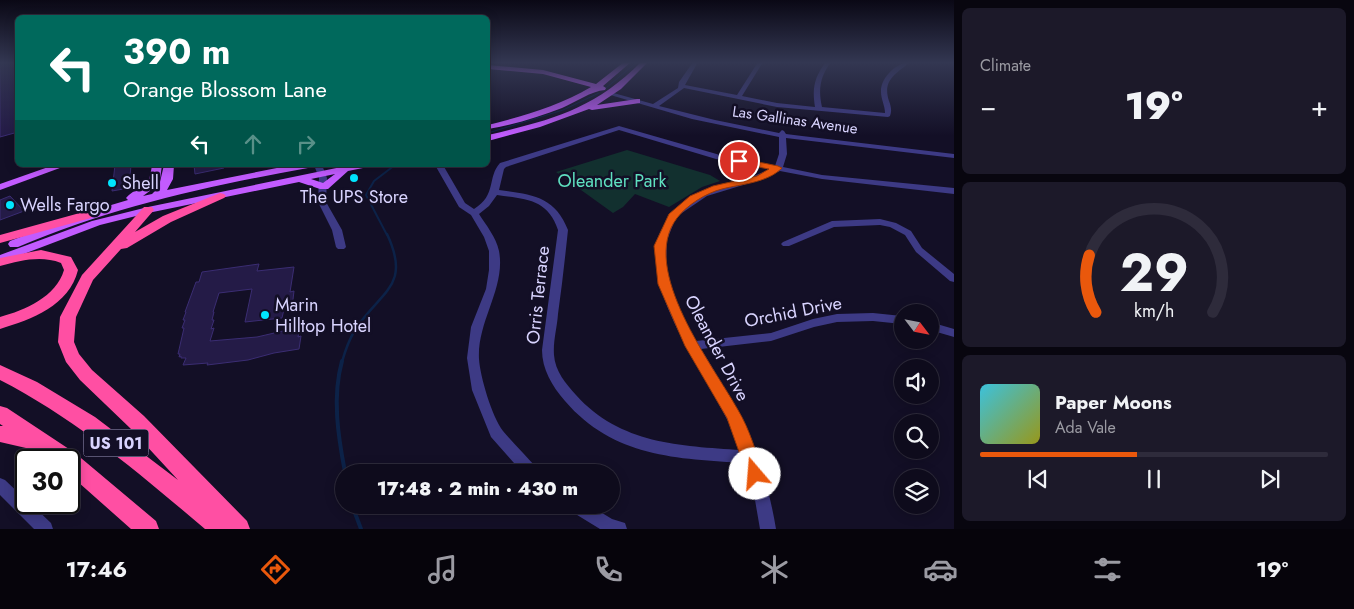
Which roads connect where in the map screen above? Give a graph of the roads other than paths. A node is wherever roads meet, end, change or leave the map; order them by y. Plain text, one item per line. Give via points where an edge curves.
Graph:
1 (682, 86) edge
2 (591, 87) edge
3 (606, 87) edge
4 (608, 87) edge
5 (685, 87) edge
6 (745, 87) edge
7 (816, 87) edge
8 (886, 87) edge
9 (603, 90) junction
10 (738, 98) junction
11 (637, 102) junction
12 (655, 105) junction
13 (819, 110) junction
14 (577, 111) junction
15 (490, 126) edge
16 (782, 134) junction
17 (490, 137) edge
18 (954, 154) edge
19 (56, 167) edge
20 (157, 167) edge
21 (169, 167) edge
22 (291, 167) edge
23 (321, 167) edge
24 (356, 167) edge
25 (440, 167) edge
26 (352, 168) junction
27 (778, 168) junction
28 (169, 178) junction
29 (293, 180) junction
30 (155, 181) junction
31 (199, 186) junction
32 (0, 187) edge
33 (324, 187) junction
34 (954, 191) edge
35 (494, 192) junction
36 (220, 196) junction
37 (156, 197) junction
38 (148, 210) junction
39 (474, 214) junction
40 (87, 215) junction
41 (0, 239) edge
42 (786, 244) dead end
43 (341, 247) dead end
44 (0, 250) edge
45 (110, 251) junction
46 (0, 261) edge
47 (954, 279) edge
48 (894, 319) edge
49 (0, 323) edge
50 (939, 329) edge
51 (954, 333) edge
52 (692, 346) junction
53 (0, 372) edge
54 (0, 414) edge
55 (0, 434) edge
56 (48, 446) junction
57 (52, 449) edge
58 (750, 457) junction
59 (524, 464) edge
60 (80, 470) edge
61 (0, 485) edge
62 (589, 514) edge
63 (45, 529) edge
64 (148, 529) edge
65 (222, 529) edge
66 (239, 529) edge
67 (619, 529) edge
68 (768, 529) edge

1 - 12 street
2 - 9 main road, Las Gallinas Avenue
3 - 9 main road
4 - 9 main road
5 - 10 street
6 - 10 street
7 - 13 street
8 - 13 street via 888,115
9 - 11 street, Las Gallinas Avenue
9 - 12 street, Las Gallinas Avenue
9 - 14 main road
9 - 15 main road
10 - 13 street
11 - 12 street, Las Gallinas Avenue
11 - 14 main road
12 - 16 street, Las Gallinas Avenue via 716,123
14 - 17 main road
16 - 18 street, Las Gallinas Avenue
16 - 27 street via 783,154
19 - 32 main road
20 - 30 main road
21 - 28 main road
22 - 31 main road
23 - 26 main road
23 - 29 main road
23 - 33 street
23 - 38 main road
24 - 26 main road
25 - 39 street via 462,205
26 - 33 main road
27 - 34 street via 822,177
27 - 35 street via 719,157 619,128 510,162 500,168
27 - 52 street, Oleander Drive via 760,178 716,188 693,198 672,216 660,246 664,284
28 - 31 main road via 174,187
28 - 37 main road via 164,190
29 - 33 main road
29 - 36 main road
30 - 37 main road via 152,192
30 - 40 main road via 141,194
31 - 37 main road
33 - 43 street via 322,202 337,230
35 - 39 street via 488,204
35 - 58 street, Orris Terrace via 540,201 550,207 560,220 563,230 549,343 550,362 557,380 576,407 632,442 678,452
36 - 38 main road
36 - 45 highway via 153,226
37 - 38 main road
37 - 40 main road
38 - 45 highway
38 - 46 main road via 70,232
39 - 59 street via 494,251 491,289 477,327 473,358 478,390 496,433
40 - 41 highway
40 - 44 main road
42 - 47 street via 832,224 894,224 908,233 919,250
45 - 66 highway via 87,278 68,317 66,336 72,357
46 - 49 highway via 51,255 66,260 72,270 66,284 51,299 34,310
48 - 52 street, Orchid Drive via 837,318 772,337
50 - 51 street
52 - 58 street, Oleander Drive via 734,416
53 - 65 highway, US 101 via 49,398 102,433
54 - 56 highway, US 101
55 - 56 highway
56 - 57 highway, US 101
58 - 68 street, Oleander Drive
60 - 64 highway, US 101
61 - 63 street
62 - 67 street

